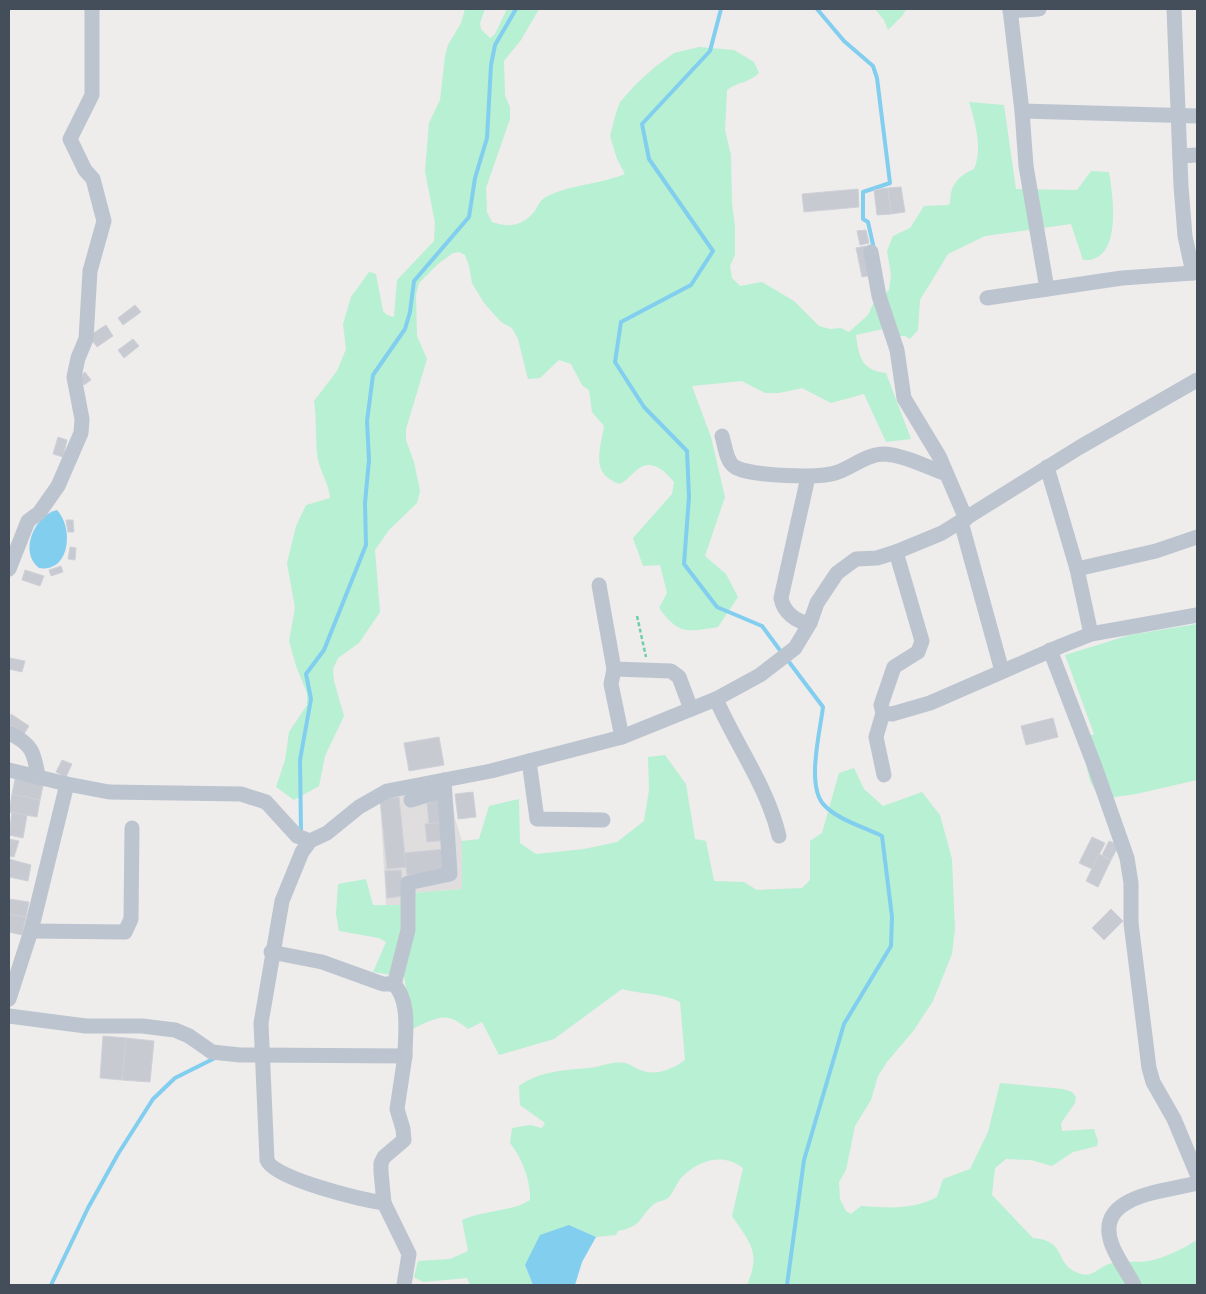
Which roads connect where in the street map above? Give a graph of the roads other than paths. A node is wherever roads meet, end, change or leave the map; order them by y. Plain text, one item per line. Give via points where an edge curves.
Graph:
1 (92, 9) edge
2 (1039, 9) edge
3 (1176, 9) edge
4 (1010, 10) edge
5 (1022, 111) junction
6 (1179, 114) junction
7 (1197, 116) edge
8 (1197, 155) edge
9 (1180, 156) junction
10 (871, 252) dead end
11 (1195, 273) edge
12 (1046, 289) junction
13 (987, 298) dead end
14 (1197, 380) edge
15 (722, 436) dead end
16 (1047, 467) junction
17 (946, 474) junction
18 (808, 477) junction
19 (964, 520) junction
20 (1197, 537) edge
21 (896, 552) junction
22 (9, 569) edge
23 (1077, 569) junction
24 (599, 585) dead end
25 (1197, 615) edge
26 (810, 623) junction
27 (1091, 634) junction
28 (1050, 650) junction
29 (614, 669) junction
30 (1002, 671) junction
31 (716, 699) junction
32 (691, 709) junction
33 (883, 713) junction
34 (9, 733) edge
35 (622, 737) junction
36 (529, 761) junction
37 (9, 770) edge
38 (884, 775) dead end
39 (38, 776) junction
40 (440, 781) junction
41 (67, 784) junction
42 (411, 800) dead end
43 (603, 820) dead end
44 (132, 828) dead end
45 (779, 836) dead end
46 (305, 840) junction
47 (31, 931) junction
48 (271, 952) junction
49 (393, 983) junction
50 (9, 999) edge
51 (9, 1016) edge
52 (260, 1055) junction
53 (405, 1056) junction
54 (1197, 1174) edge
55 (1197, 1183) edge
56 (378, 1202) junction
57 (404, 1285) edge
58 (1134, 1285) edge

1 - 22 street via 92,95 70,139 93,179 104,221 90,271 86,339 74,377 82,419 81,433 58,486 39,513 28,521
2 - 4 street
3 - 6 street
4 - 5 street
5 - 6 street
5 - 12 street via 1026,166
6 - 7 street
6 - 9 street
8 - 9 street
9 - 11 street via 1185,236
10 - 17 street via 879,296 897,350 904,398 939,456
11 - 12 street via 1122,278
12 - 13 street
14 - 16 street
15 - 18 street via 728,460 735,467
16 - 19 street
16 - 23 street
17 - 18 street via 882,454 836,473
17 - 19 street
18 - 26 street via 781,598 788,614
19 - 21 street
19 - 30 street
20 - 23 street via 1156,551
21 - 26 street via 856,559 837,573 817,602
21 - 33 street via 922,641 918,652 891,671 881,705
23 - 27 street
24 - 29 street
25 - 27 street
26 - 31 street via 795,648 777,663
27 - 28 street
28 - 30 street
28 - 54 street via 1126,858 1149,1068
29 - 32 street via 671,671 679,677
29 - 35 street via 612,684
30 - 33 street via 930,703 892,714
31 - 32 street
31 - 45 street via 729,730 766,795
32 - 35 street
33 - 38 street via 876,737
34 - 39 street via 28,744
35 - 36 street
36 - 40 street
36 - 43 street via 537,819
37 - 39 street
39 - 41 street
40 - 42 street via 437,792
40 - 46 street via 378,795 327,833
40 - 49 street via 450,874 408,883 408,930
41 - 46 street via 109,792 241,794 266,802
41 - 47 street
44 - 47 street via 131,919 125,932
46 - 48 street via 282,901
47 - 50 street
48 - 49 street via 322,962 383,984
48 - 52 street
49 - 53 street via 402,994 404,1004
51 - 52 street via 86,1026 142,1026 175,1030 212,1052
52 - 53 street
52 - 56 street via 269,1165 324,1190
53 - 56 street via 397,1109 405,1135 381,1163
55 - 58 street via 1141,1196 1126,1202 1113,1213 1109,1228 1112,1244
56 - 57 street via 409,1258

